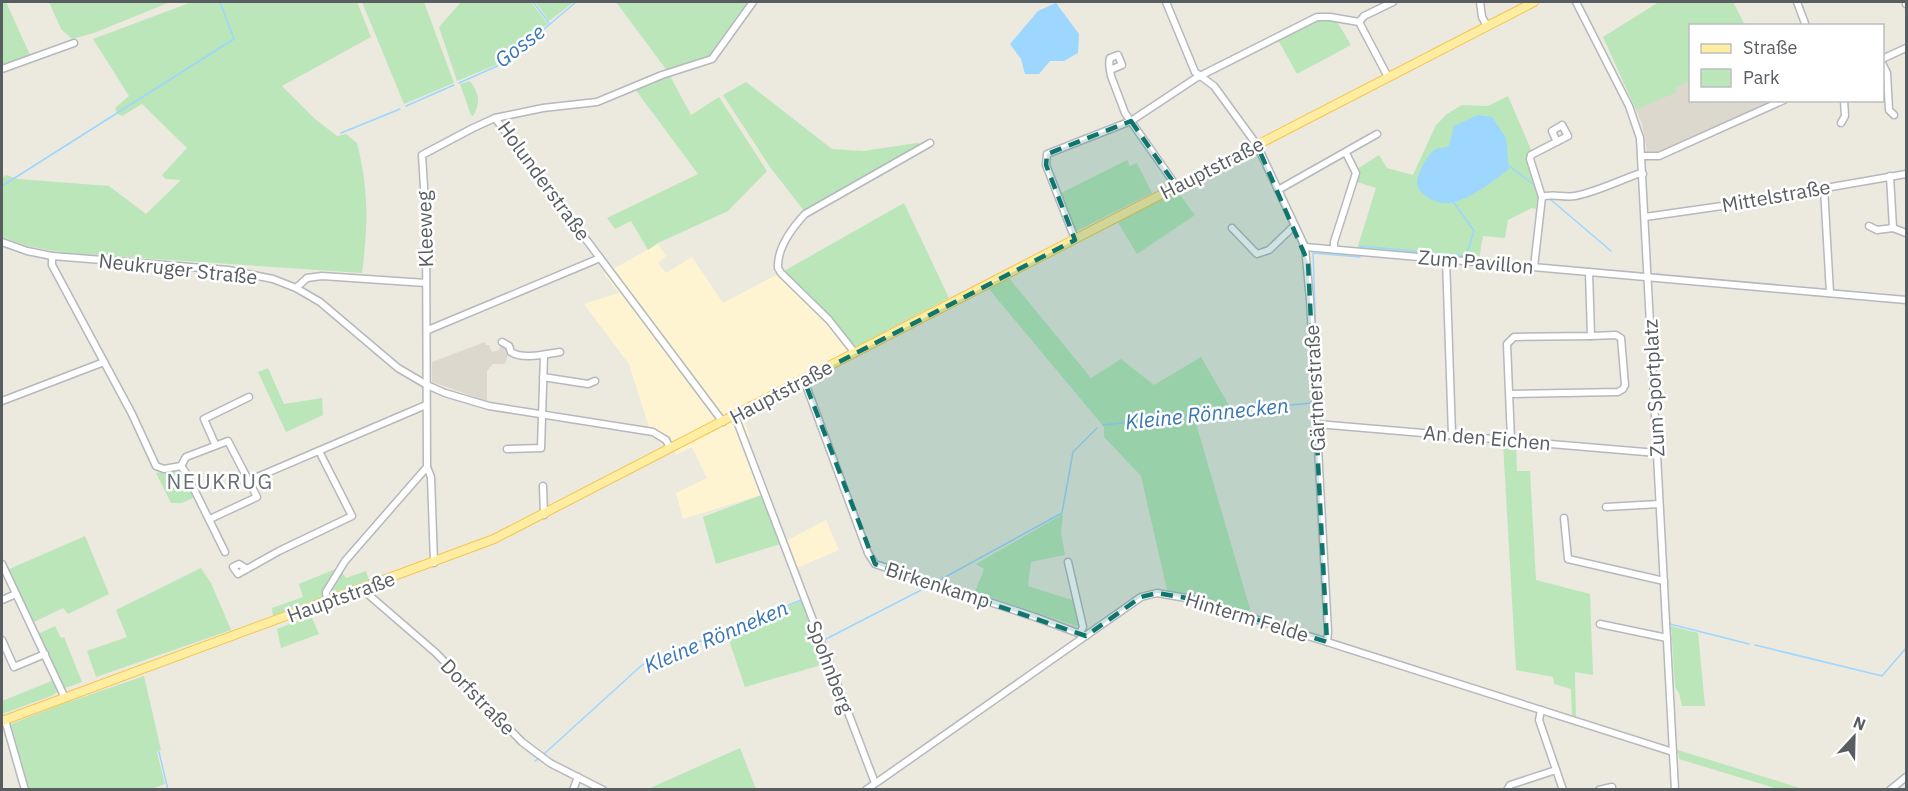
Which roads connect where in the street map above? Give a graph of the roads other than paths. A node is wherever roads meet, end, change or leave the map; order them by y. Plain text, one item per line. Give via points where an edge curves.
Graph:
1 (753, 2) edge
2 (1166, 2) edge
3 (1393, 2) edge
4 (1480, 2) edge
5 (1534, 2) edge
6 (1576, 2) edge
7 (1797, 2) edge
8 (1359, 22) junction
9 (1805, 24) edge
10 (1487, 26) junction
11 (74, 43) dead end
12 (1906, 48) edge
13 (1884, 60) edge
14 (1884, 66) edge
15 (2, 69) edge
16 (1110, 70) dead end
17 (1199, 76) junction
18 (1388, 77) junction
19 (1780, 102) edge
20 (1844, 102) edge
21 (1894, 115) dead end
22 (495, 118) junction
23 (1131, 121) junction
24 (1841, 123) dead end
25 (1377, 134) dead end
26 (1557, 142) dead end
27 (930, 143) dead end
28 (1257, 146) junction
29 (1346, 153) junction
30 (1642, 156) junction
31 (1643, 174) junction
32 (1906, 174) edge
33 (1890, 176) junction
34 (1177, 187) junction
35 (1824, 188) junction
36 (1278, 190) junction
37 (1542, 197) junction
38 (1645, 217) junction
39 (1294, 226) junction
40 (1869, 226) dead end
41 (1232, 228) dead end
42 (1893, 228) junction
43 (1906, 233) edge
44 (1075, 239) junction
45 (2, 242) edge
46 (1305, 247) junction
47 (1334, 249) junction
48 (52, 256) junction
49 (600, 258) junction
50 (1446, 259) junction
51 (1534, 267) junction
52 (1588, 272) junction
53 (1648, 277) junction
54 (426, 284) junction
55 (296, 288) junction
56 (1830, 293) junction
57 (1906, 300) edge
58 (428, 330) junction
59 (1591, 336) junction
60 (502, 342) dead end
61 (560, 352) dead end
62 (855, 353) junction
63 (544, 355) junction
64 (104, 362) junction
65 (543, 377) junction
66 (804, 380) junction
67 (595, 381) dead end
68 (427, 385) junction
69 (1510, 394) junction
70 (249, 397) dead end
71 (2, 401) edge
72 (426, 405) junction
73 (541, 415) junction
74 (735, 416) junction
75 (723, 422) junction
76 (1317, 424) junction
77 (1452, 435) junction
78 (1511, 440) junction
79 (215, 444) junction
80 (670, 448) junction
81 (507, 449) dead end
82 (319, 451) junction
83 (1657, 453) junction
84 (180, 466) junction
85 (427, 467) junction
86 (248, 481) junction
87 (543, 486) dead end
88 (1659, 504) junction
89 (1606, 507) dead end
90 (544, 515) junction
91 (1564, 518) dead end
92 (210, 519) junction
93 (225, 552) dead end
94 (1068, 562) dead end
95 (434, 563) junction
96 (2, 564) edge
97 (247, 569) dead end
98 (1664, 581) junction
99 (365, 588) junction
100 (16, 594) junction
101 (2, 600) edge
102 (327, 602) junction
103 (1600, 624) dead end
104 (1083, 635) junction
105 (1666, 638) junction
106 (2, 640) edge
107 (1327, 642) junction
108 (45, 654) junction
109 (65, 698) junction
110 (1541, 710) junction
111 (3, 721) edge
112 (1673, 752) junction
113 (1556, 770) junction
114 (578, 777) junction
115 (1906, 777) edge
116 (875, 783) junction
117 (1612, 788) dead end
118 (25, 789) edge
119 (573, 789) edge
120 (603, 789) edge
121 (866, 789) edge
122 (1507, 789) edge
123 (1563, 789) edge
124 (1599, 789) edge
125 (1675, 789) edge
126 (1890, 789) edge

1 - 22 street, Holunderstraße via 712,59 597,102
2 - 17 street
3 - 8 street
4 - 10 street
5 - 10 main road, Hauptstraße
6 - 30 street, Zum Sportplatz via 1634,117
7 - 9 street
8 - 17 street via 1317,17
8 - 18 street
10 - 18 main road, Hauptstraße
11 - 15 street
12 - 13 street
14 - 21 street via 1889,110
16 - 23 street
17 - 23 street
17 - 28 street, Gärtnerstraße via 1214,86
18 - 28 main road, Hauptstraße
19 - 30 street via 1659,156
20 - 24 street
22 - 49 street, Holunderstraße
22 - 54 street, Kleeweg via 422,155
23 - 34 street
23 - 44 street via 1047,154 1046,165
25 - 29 street
26 - 37 street via 1531,155
27 - 62 street via 805,214 793,227 777,262 781,273 829,320
28 - 34 main road, Hauptstraße
28 - 36 street, Gärtnerstraße
29 - 36 street
29 - 47 street via 1356,173
30 - 31 street, Zum Sportplatz
31 - 37 street via 1571,197
31 - 38 street, Zum Sportplatz
32 - 33 street, Mittelstraße
33 - 35 street, Mittelstraße
33 - 42 street
34 - 44 main road, Hauptstraße
35 - 38 street, Mittelstraße
35 - 56 street
36 - 39 street, Gärtnerstraße
37 - 51 street
38 - 53 street, Zum Sportplatz
39 - 41 street via 1269,250 1257,254
39 - 46 street, Gärtnerstraße
40 - 42 street via 1877,230
42 - 43 street
44 - 62 main road, Hauptstraße
45 - 48 street, Neukruger Straße
46 - 47 street, Zum Pavillon
46 - 76 street, Gärtnerstraße
47 - 50 street, Zum Pavillon
48 - 55 street, Neukruger Straße via 228,270
48 - 64 street via 52,265
49 - 58 street
49 - 75 street, Holunderstraße
50 - 51 street, Zum Pavillon
50 - 77 street
51 - 52 street, Zum Pavillon
52 - 53 street, Zum Pavillon
52 - 59 street
53 - 56 street, Zum Pavillon
53 - 83 street, Zum Sportplatz
54 - 55 street via 322,276 307,278
54 - 58 street, Kleeweg
55 - 68 street, Neukruger Straße via 320,302 398,368
56 - 57 street, Zum Pavillon
58 - 68 street, Kleeweg
59 - 69 street via 1509,340
59 - 69 street via 1621,338 1623,389
60 - 63 street via 513,354
61 - 63 street
62 - 66 main road, Hauptstraße
63 - 65 street
64 - 71 street
64 - 84 street via 156,466 164,470
65 - 67 street via 588,384
65 - 73 street
66 - 74 main road, Hauptstraße
66 - 104 street, Birkenkamp via 875,564
68 - 72 street, Kleeweg
68 - 73 street, Neukruger Straße via 465,400
69 - 78 street
70 - 79 street via 204,419
72 - 82 street
72 - 85 street, Kleeweg
73 - 80 street, Neukruger Straße via 653,432 666,440
73 - 81 street via 541,448
74 - 75 main road, Hauptstraße
74 - 116 street, Spohnberg
75 - 80 main road, Hauptstraße
76 - 77 street, An den Eichen
76 - 107 street, Gärtnerstraße
77 - 78 street, An den Eichen
78 - 83 street, An den Eichen
79 - 84 street via 186,458
79 - 86 street via 228,441
80 - 90 main road, Hauptstraße
82 - 86 street
82 - 97 street via 352,516
83 - 88 street, Zum Sportplatz
84 - 92 street
85 - 95 street, Kleeweg via 431,477
85 - 102 street via 345,561 326,592
86 - 92 street via 257,497
87 - 90 street
88 - 89 street
88 - 98 street, Zum Sportplatz
90 - 95 main road, Hauptstraße
91 - 98 street via 1568,559
92 - 93 street
94 - 104 street
95 - 99 main road, Hauptstraße
96 - 100 street
98 - 105 street, Zum Sportplatz
99 - 102 main road, Hauptstraße
99 - 114 street, Dorfstraße via 436,653 522,742
100 - 101 street
100 - 108 street
102 - 109 main road, Hauptstraße
103 - 105 street
104 - 107 street, Hinterm Felde via 1141,597 1157,593
104 - 116 street, Hinterm Felde
105 - 112 street, Zum Sportplatz
106 - 108 street via 14,667
107 - 110 street, Hinterm Felde
108 - 109 street
109 - 111 main road, Hauptstraße
110 - 112 street, Hinterm Felde
110 - 113 street via 1539,720
111 - 118 street
112 - 125 street, Zum Sportplatz
113 - 122 street
113 - 123 street
114 - 119 street
114 - 120 street, Dorfstraße
115 - 126 street
116 - 121 street, Hinterm Felde
117 - 124 street

